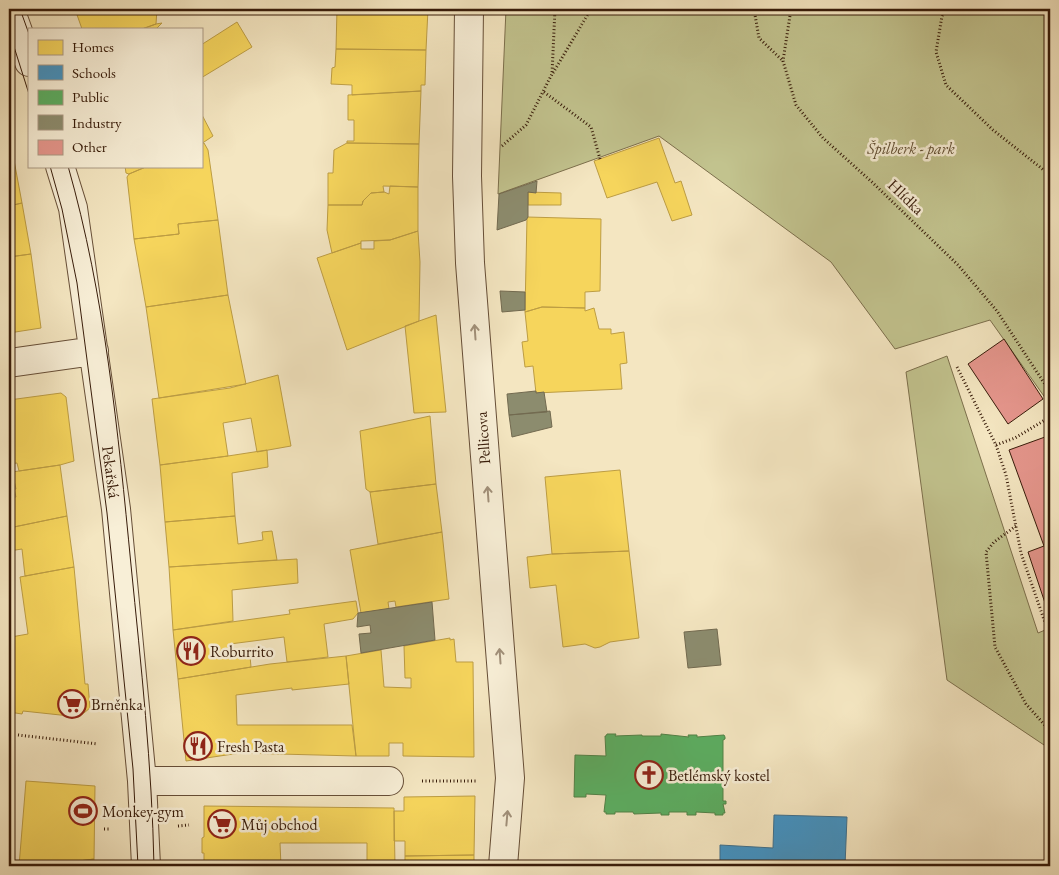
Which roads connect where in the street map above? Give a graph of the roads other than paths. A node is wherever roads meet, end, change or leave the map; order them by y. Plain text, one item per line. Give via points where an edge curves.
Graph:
1 (10, 9) edge
2 (469, 9) edge
3 (28, 59) edge
4 (61, 168) edge
5 (94, 351) junction
6 (9, 364) edge
7 (142, 781) junction
8 (389, 781) road end
9 (146, 866) edge
10 (503, 866) edge

1 - 3 street
10 -> 2 street, Pellicova via 510,778 470,263 467,176
4 - 5 street, Pekařská via 73,208
5 - 6 street
5 - 7 street, Pekařská via 116,509
7 - 8 street
7 - 9 street, Pekařská

